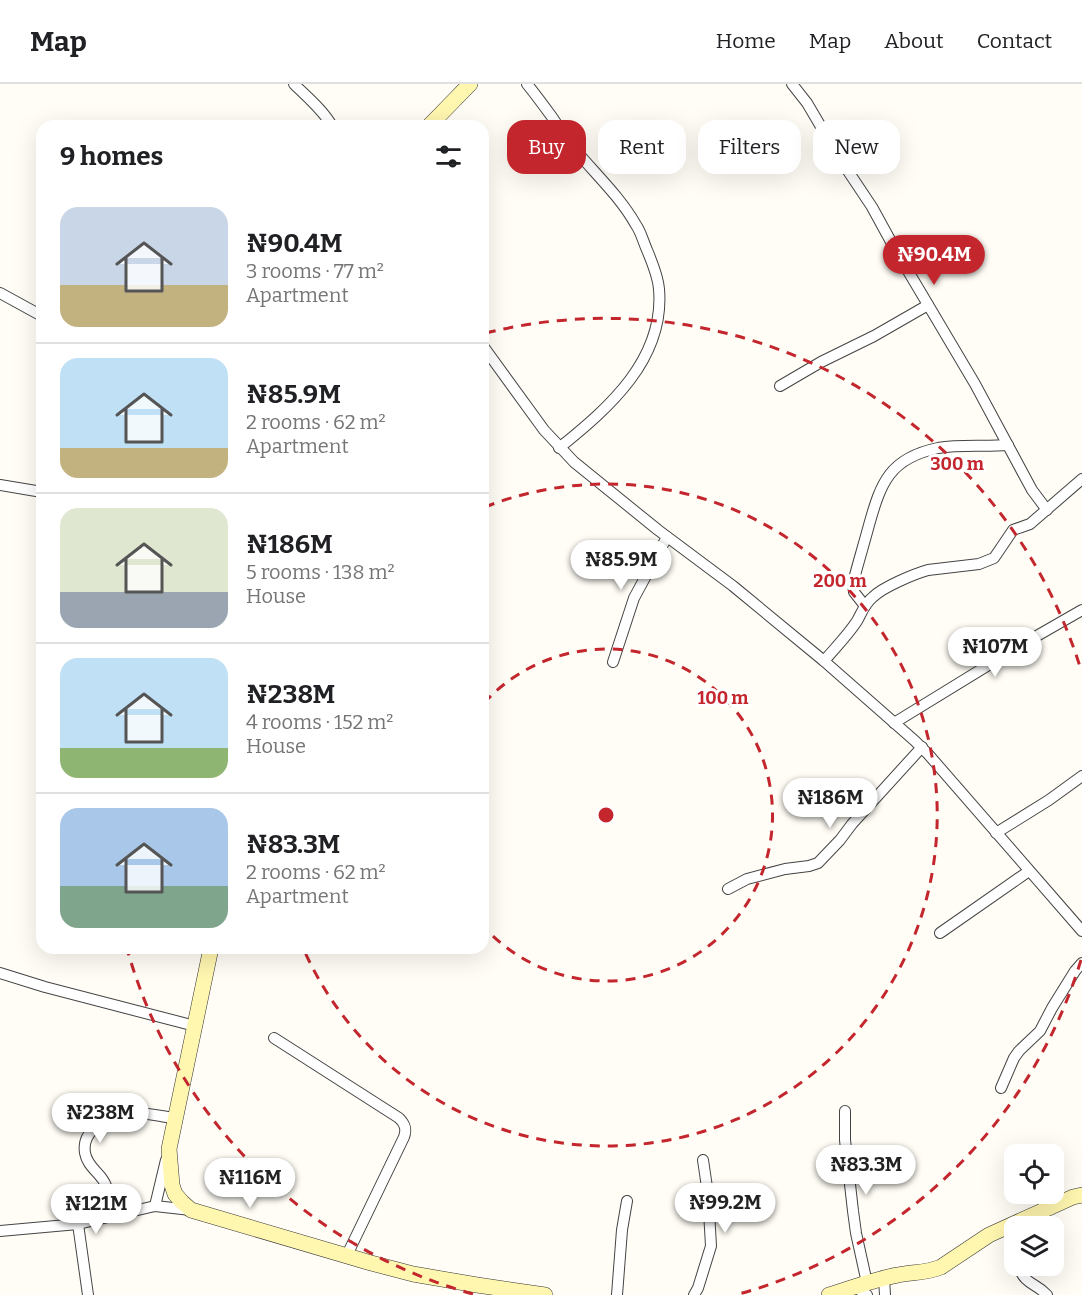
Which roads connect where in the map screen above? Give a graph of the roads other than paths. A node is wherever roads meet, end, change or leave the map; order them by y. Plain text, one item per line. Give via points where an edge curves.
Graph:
1 (294, 84) edge
2 (470, 84) edge
3 (527, 84) edge
4 (792, 84) edge
5 (329, 120) edge
6 (435, 120) edge
7 (0, 293) edge
8 (928, 305) junction
9 (36, 313) edge
10 (489, 354) edge
11 (780, 386) dead end
12 (1008, 445) junction
13 (559, 448) junction
14 (1082, 478) edge
15 (0, 485) edge
16 (36, 491) edge
17 (1047, 510) junction
18 (668, 537) junction
19 (865, 606) junction
20 (1082, 610) edge
21 (613, 662) dead end
22 (824, 662) junction
23 (894, 723) junction
24 (922, 747) junction
25 (1082, 776) edge
26 (996, 833) junction
27 (1029, 871) junction
28 (728, 888) dead end
29 (1082, 931) edge
30 (940, 933) dead end
31 (210, 954) edge
32 (1082, 963) edge
33 (1, 974) edge
34 (195, 1026) junction
35 (274, 1038) dead end
36 (1001, 1088) dead end
37 (845, 1111) dead end
38 (176, 1118) junction
39 (169, 1149) junction
40 (703, 1160) dead end
41 (1082, 1195) edge
42 (627, 1201) dead end
43 (155, 1206) junction
44 (190, 1210) junction
45 (1034, 1216) edge
46 (109, 1217) junction
47 (78, 1224) junction
48 (1004, 1229) edge
49 (0, 1231) edge
50 (347, 1255) junction
51 (1023, 1276) edge
52 (884, 1278) junction
53 (863, 1288) edge
54 (88, 1295) edge
55 (545, 1295) edge
56 (617, 1295) edge
57 (694, 1295) edge
58 (829, 1295) edge
59 (885, 1295) edge
60 (1047, 1295) edge

1 - 5 street
2 - 6 street
3 - 13 street via 637,225 659,286 657,320 641,365 625,388
4 - 8 street via 868,200
7 - 9 street
8 - 11 street
8 - 12 street
10 - 13 street
12 - 17 street
12 - 19 street via 923,452 903,462 887,477 879,491 853,583 854,592
13 - 18 street
14 - 17 street
15 - 16 street
17 - 19 street via 1030,524 1013,530 994,558 979,564 921,572 881,591
18 - 21 street via 634,598
18 - 22 street
19 - 22 street
20 - 23 street
22 - 23 street
23 - 24 street
24 - 26 street
24 - 28 street via 818,863 768,873
25 - 26 street
26 - 27 street
27 - 29 street
27 - 30 street
31 - 34 street
32 - 36 street via 1040,1031 1014,1058
33 - 34 street
34 - 38 street
35 - 50 street via 399,1118 405,1127 404,1137
37 - 53 street
38 - 39 street
38 - 46 street via 130,1113 93,1128 86,1139 85,1152 89,1165 108,1191
39 - 43 street
39 - 44 street via 175,1194
40 - 57 street via 711,1246
41 - 45 street
42 - 56 street
43 - 44 street
43 - 46 street
44 - 50 street
46 - 47 street
47 - 49 street
47 - 54 street
48 - 52 street via 941,1268
50 - 55 street via 413,1274
51 - 60 street
52 - 53 street
52 - 59 street
53 - 58 street

